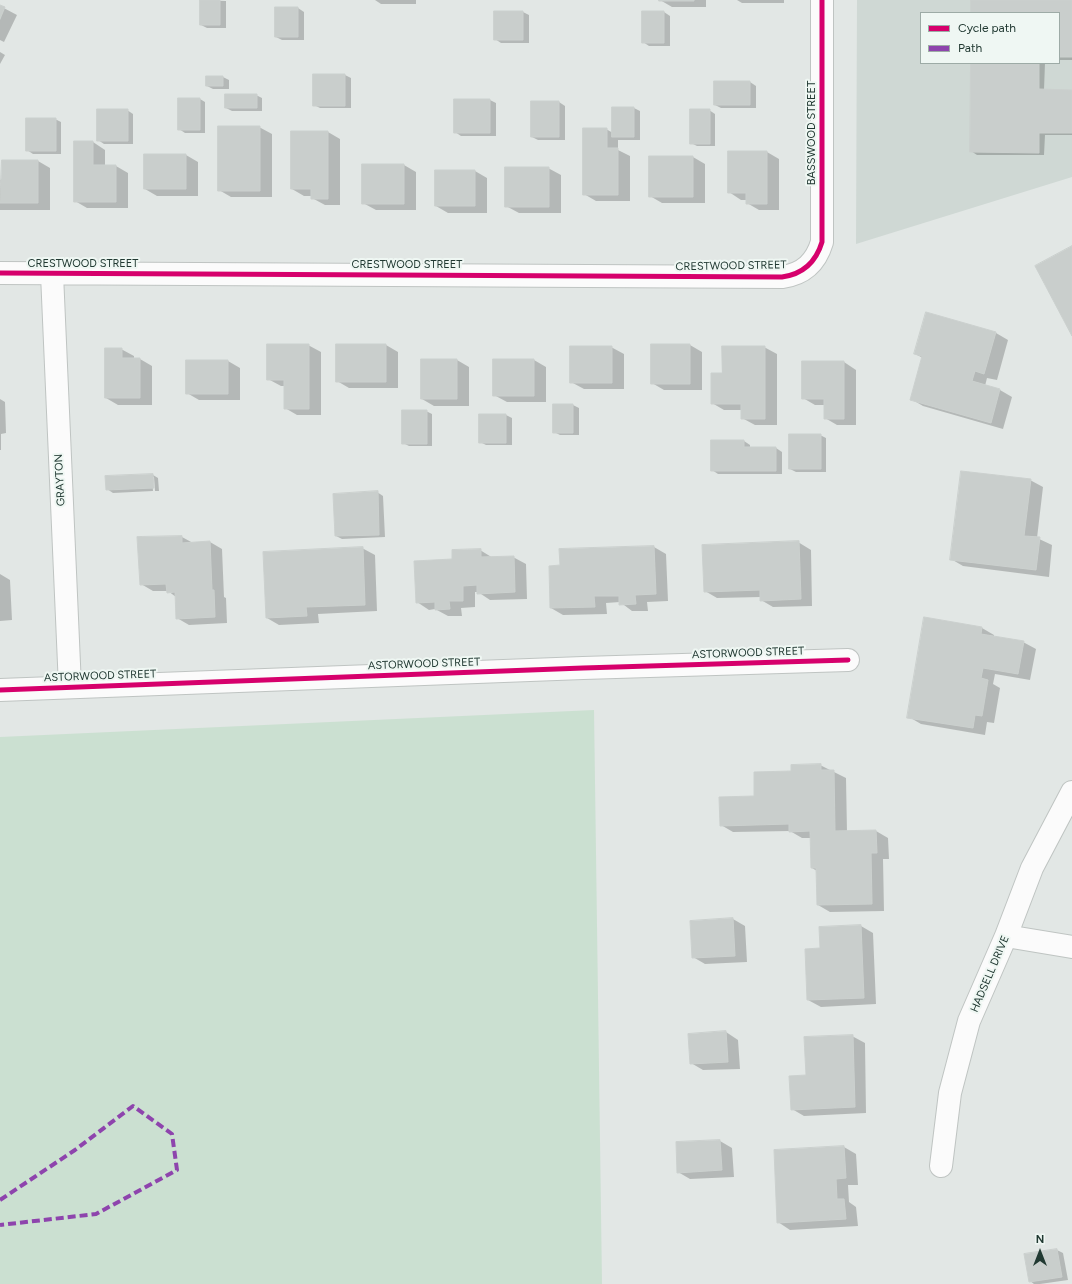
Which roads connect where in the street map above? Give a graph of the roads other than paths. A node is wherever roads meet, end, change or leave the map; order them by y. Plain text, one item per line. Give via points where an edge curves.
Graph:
1 (822, 0) edge
2 (811, 264) joint
3 (0, 273) edge
4 (52, 274) junction
5 (848, 660) dead end
6 (70, 687) junction
7 (0, 690) edge
8 (1072, 792) edge
9 (1006, 936) junction
10 (1072, 947) edge
11 (941, 1166) dead end

1 - 2 street, BASSWOOD STREET via 822,235 820,250
2 - 4 street, CRESTWOOD STREET via 799,273 782,277
3 - 4 street, CRESTWOOD STREET
4 - 6 street, GRAYTON
5 - 6 street, ASTORWOOD STREET
6 - 7 street, ASTORWOOD STREET
8 - 9 street, HADSELL DRIVE via 1032,868
9 - 10 street
9 - 11 street, HADSELL DRIVE via 969,1021 957,1062 946,1112

